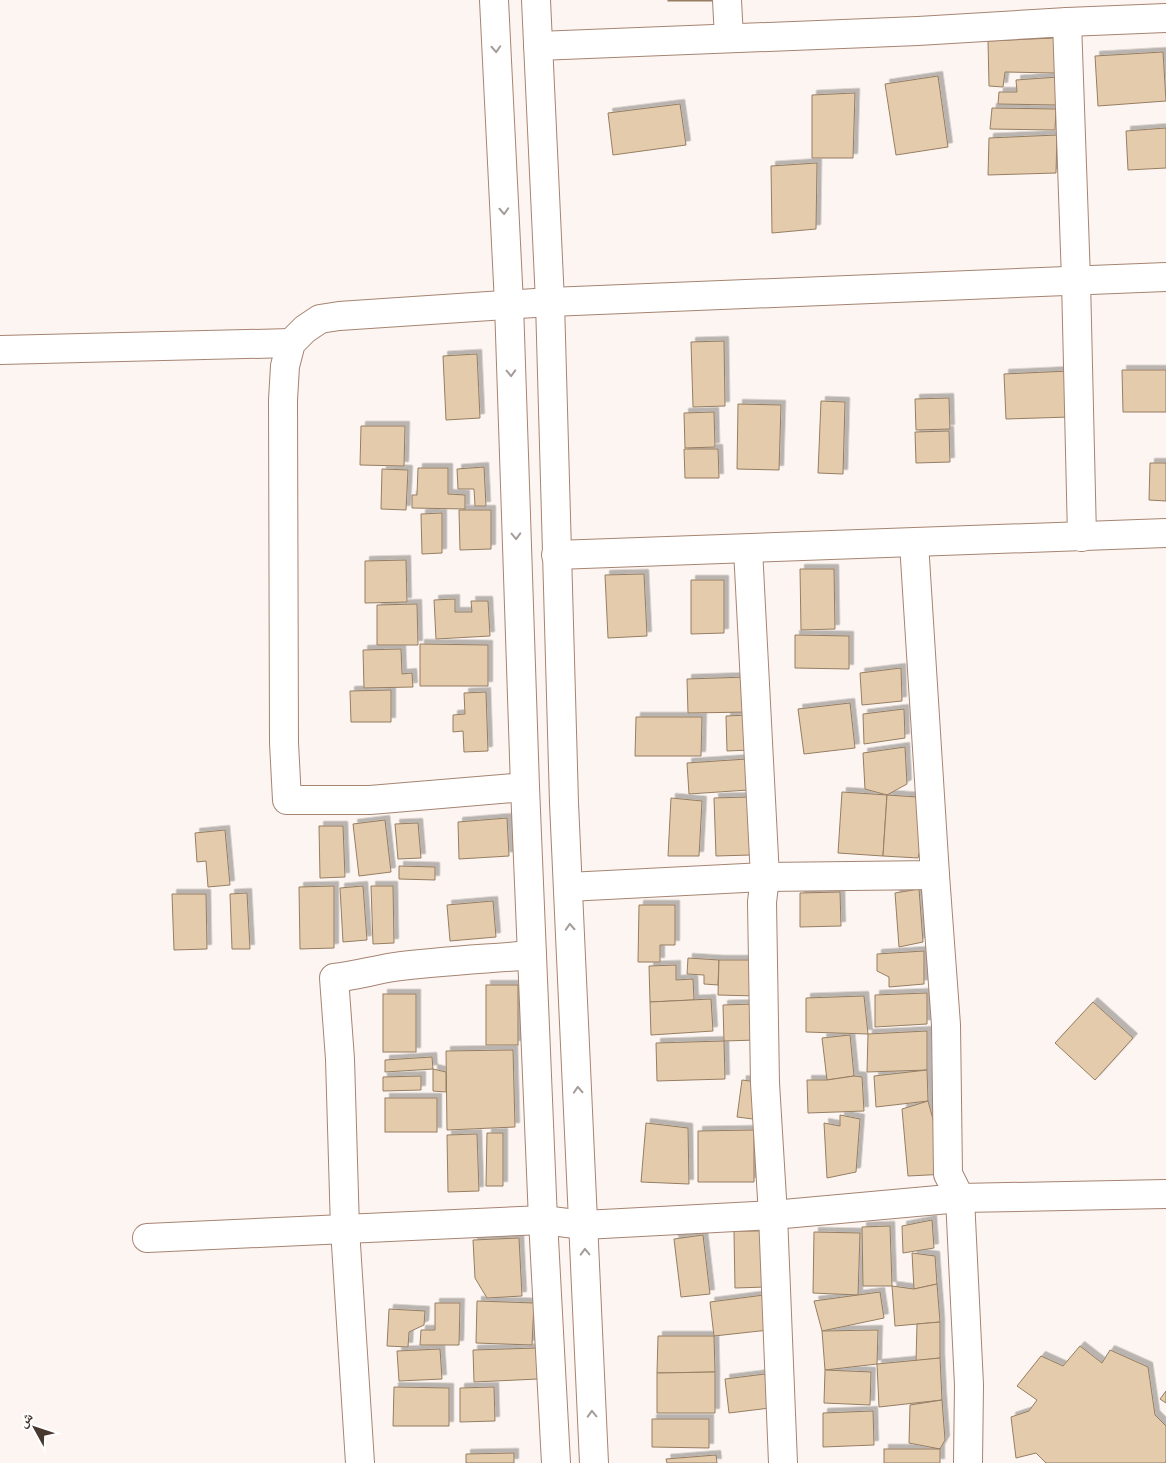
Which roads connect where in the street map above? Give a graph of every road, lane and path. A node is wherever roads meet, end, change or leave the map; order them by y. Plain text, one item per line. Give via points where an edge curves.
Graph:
1 (494, 0) edge
2 (536, 0) edge
3 (727, 0) edge
4 (1060, 15) edge
5 (1166, 18) edge
6 (728, 38) junction
7 (538, 46) junction
8 (1166, 277) edge
9 (1076, 280) junction
10 (550, 302) junction
11 (509, 304) junction
12 (291, 343) junction
13 (0, 350) edge
14 (1166, 534) edge
15 (1082, 537) junction
16 (914, 543) junction
17 (748, 549) junction
18 (556, 555) junction
19 (525, 787) junction
20 (935, 875) junction
21 (765, 877) junction
22 (568, 887) junction
23 (532, 955) junction
24 (1166, 1194) edge
25 (960, 1198) junction
26 (773, 1215) junction
27 (543, 1220) junction
28 (584, 1225) junction
29 (345, 1229) junction
30 (146, 1238) dead end
31 (360, 1463) edge
32 (556, 1463) edge
33 (594, 1463) edge
34 (783, 1463) edge
35 (968, 1463) edge

1 -> 11 street
2 - 7 street
3 - 6 street
4 - 5 street
4 - 6 street via 918,31
4 - 9 street
6 - 7 street
7 - 10 street
8 - 9 street
9 - 10 street
9 - 15 street
10 - 11 street
10 - 18 street
11 - 12 street via 320,319
11 -> 19 street
12 - 13 street
12 - 19 street via 285,366 283,400 287,800 370,800
14 - 15 street
15 - 16 street
16 - 17 street
16 - 20 street
17 - 18 street
17 - 21 street
18 - 22 street
19 - 23 street
20 - 21 street
20 - 25 street via 946,1025 948,1174
21 - 22 street
21 - 26 street via 762,902 765,1083
28 -> 22 street
23 - 27 street
23 - 29 street via 394,967 334,978
24 - 25 street
25 - 26 street
25 - 35 street via 969,1385
26 - 28 street
26 - 34 street
27 - 28 street
27 - 29 street
27 - 32 street
33 -> 28 street
29 - 30 street
29 - 31 street

